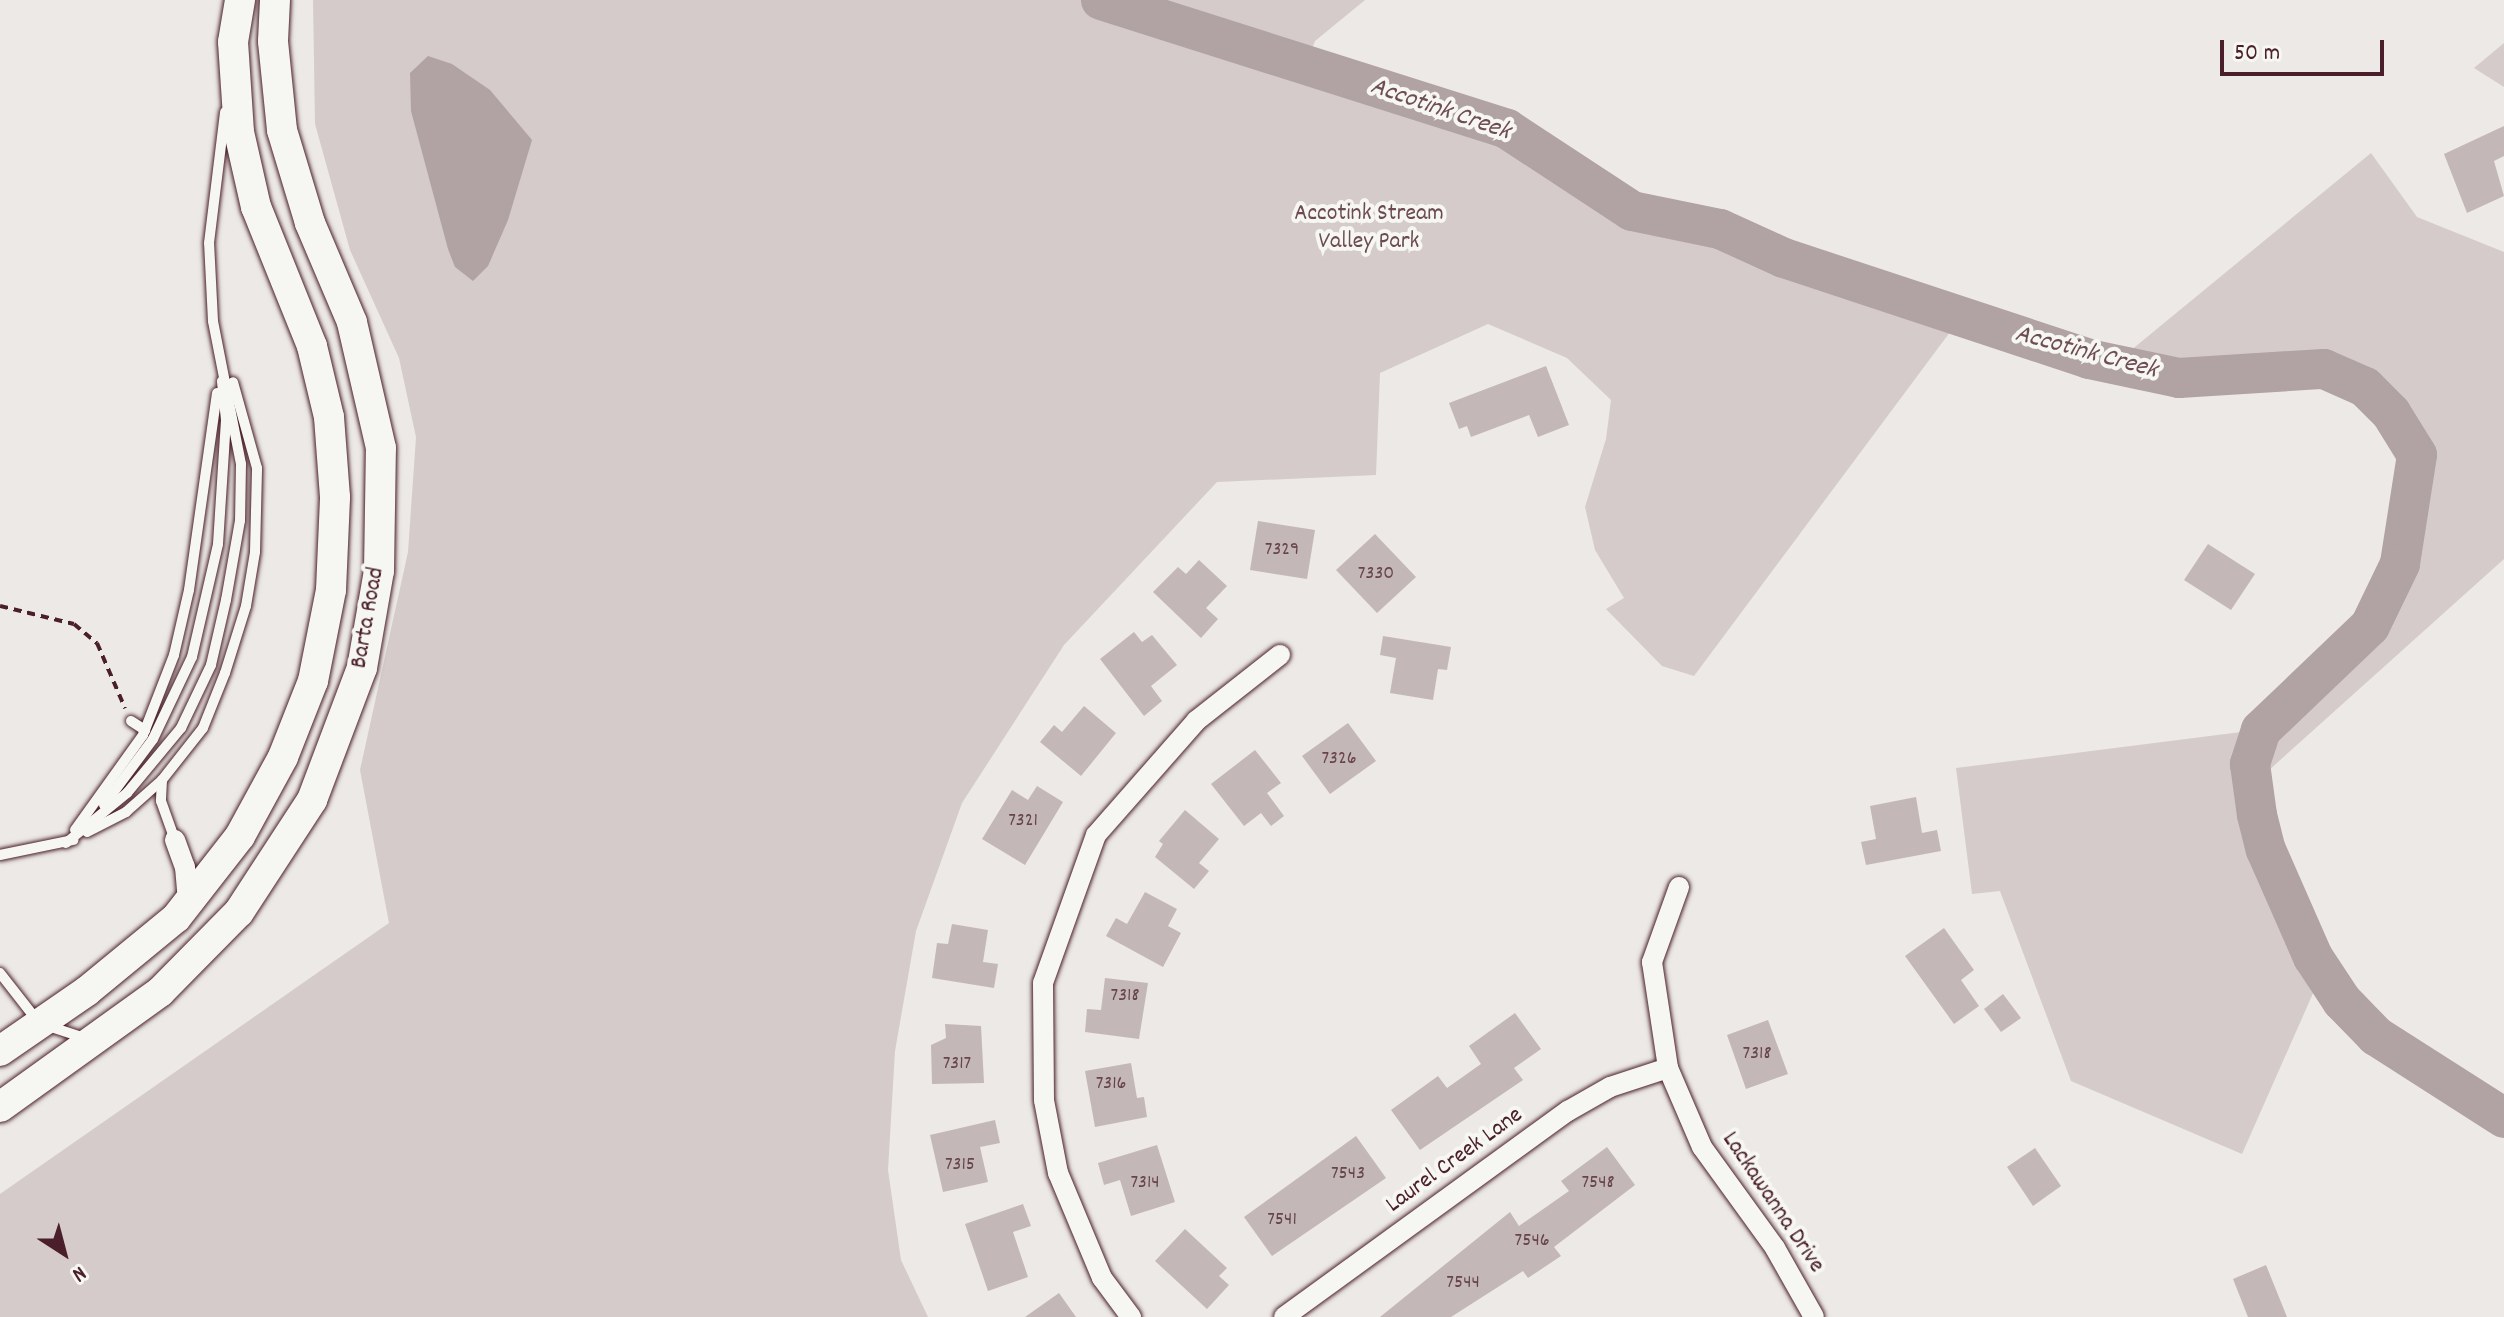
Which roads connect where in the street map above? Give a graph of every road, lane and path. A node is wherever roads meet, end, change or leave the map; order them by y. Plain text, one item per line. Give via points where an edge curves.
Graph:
1 (240, 0) edge
2 (275, 0) edge
3 (233, 42) junction
4 (219, 351) junction
5 (0, 606) edge
6 (1280, 655) dead end
7 (131, 721) joint
8 (145, 730) junction
9 (162, 780) junction
10 (175, 840) joint
11 (66, 843) junction
12 (0, 855) edge
13 (1679, 887) dead end
14 (188, 902) junction
15 (0, 973) edge
16 (39, 1023) junction
17 (94, 1041) junction
18 (0, 1051) edge
19 (1668, 1068) junction
20 (0, 1107) edge
21 (1131, 1317) edge
22 (1284, 1317) edge
23 (1814, 1317) edge

1 - 3 street, Barta Road
2 - 17 street, Barta Road via 282,130 310,223 352,322 381,448 379,571 365,654 339,740 277,860 194,960
3 - 4 lane via 209,243
3 - 14 street, Barta Road via 239,132 256,207 312,346 329,417 335,497 331,575 313,681 283,757 240,836
4 - 8 lane via 216,416 189,590 174,655
4 - 9 lane via 244,407 257,468 255,552 246,606 203,728
4 - 11 lane via 226,420 218,544 192,657 153,739 118,790
4 - 11 lane via 241,464 240,521 211,665 181,728 127,793
5 - 7 path via 74,624 97,643
6 - 21 street via 1196,721 1096,835 1043,983 1044,1100 1058,1173 1102,1278
7 - 8 lane
8 - 11 lane
9 - 10 lane via 161,801
9 - 11 lane via 126,812
10 - 14 street via 185,867
11 - 12 lane
13 - 19 street, Lackawanna Drive via 1652,962
14 - 16 street, Barta Road via 87,991
15 - 16 lane
16 - 17 lane
16 - 18 street, Barta Road
17 - 20 street, Barta Road
19 - 22 street, Laurel Creek Lane via 1610,1087 1568,1111
19 - 23 street, Lackawanna Drive via 1702,1147 1775,1248

